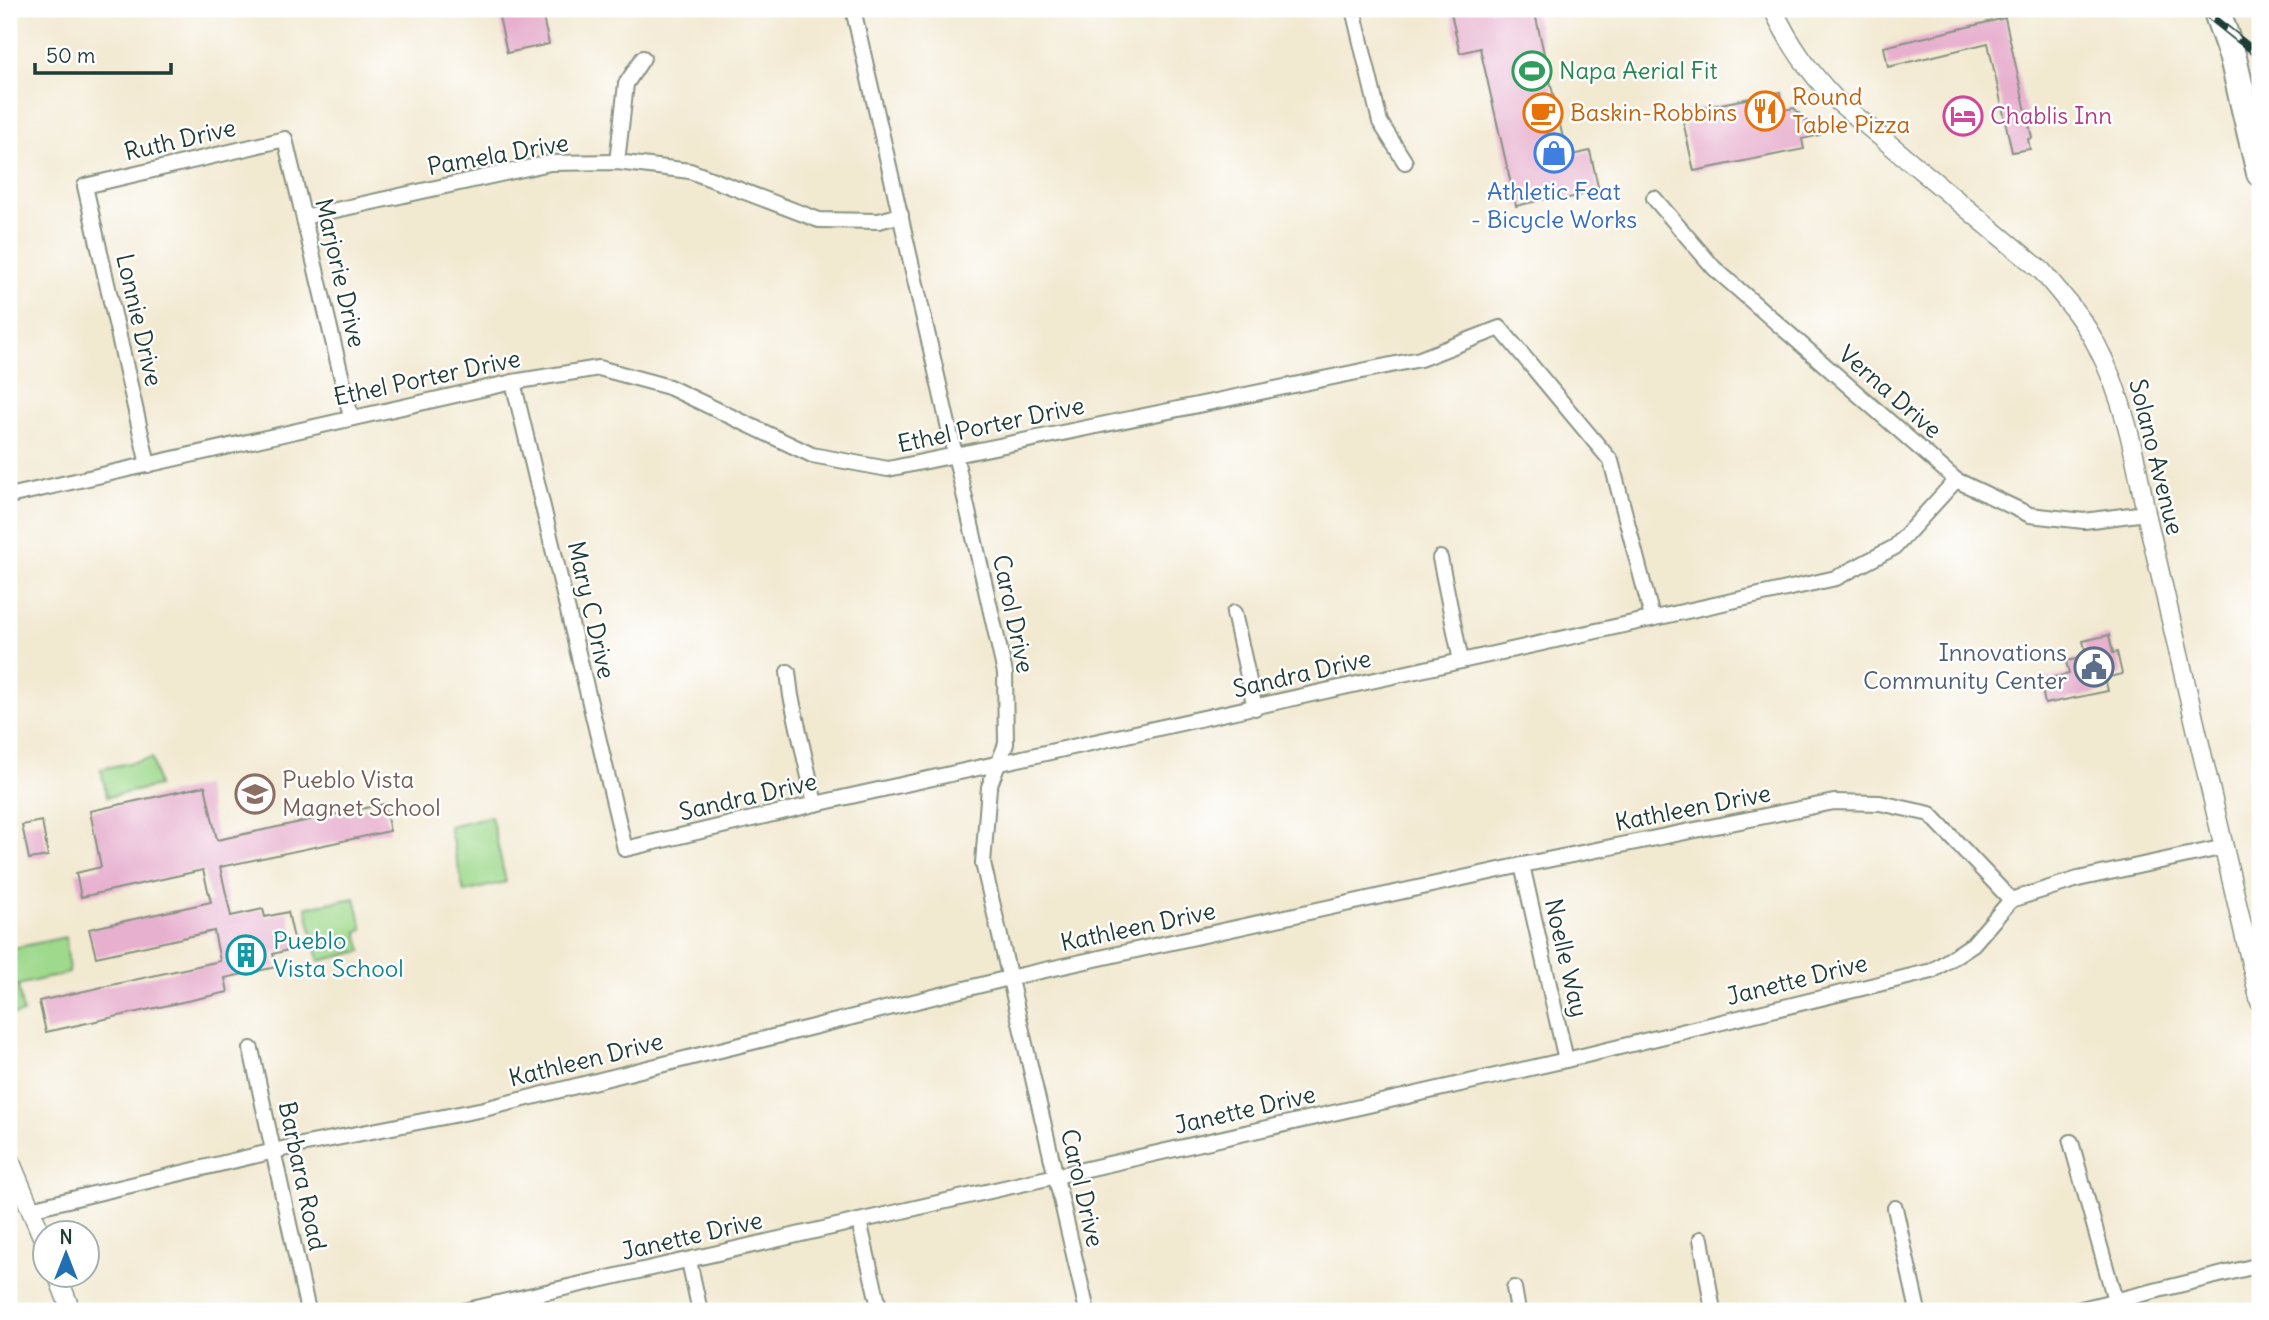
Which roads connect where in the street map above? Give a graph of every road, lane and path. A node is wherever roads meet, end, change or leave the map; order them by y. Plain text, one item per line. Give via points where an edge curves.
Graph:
1 (853, 9) edge
2 (1353, 9) edge
3 (1773, 9) edge
4 (2216, 9) edge
5 (643, 58) dead end
6 (285, 139) joint
7 (617, 162) junction
8 (1405, 162) dead end
9 (2260, 173) edge
10 (85, 186) joint
11 (1654, 198) dead end
12 (901, 215) junction
13 (304, 217) junction
14 (513, 382) junction
15 (351, 418) junction
16 (955, 456) junction
17 (148, 465) junction
18 (1956, 481) junction
19 (9, 496) edge
20 (2146, 513) junction
21 (1440, 558) dead end
22 (1234, 612) dead end
23 (1652, 617) junction
24 (1461, 661) junction
25 (788, 672) dead end
26 (1255, 708) junction
27 (999, 764) junction
28 (815, 804) junction
29 (2225, 847) junction
30 (625, 849) joint
31 (1522, 865) junction
32 (2011, 900) junction
33 (1009, 978) junction
34 (2260, 1002) edge
35 (251, 1049) dead end
36 (1566, 1060) junction
37 (2071, 1142) dead end
38 (272, 1151) junction
39 (9, 1158) edge
40 (1057, 1176) junction
41 (1895, 1208) dead end
42 (30, 1209) junction
43 (34, 1218) edge
44 (859, 1221) junction
45 (1701, 1239) dead end
46 (689, 1261) junction
47 (2260, 1265) edge
48 (1514, 1287) dead end
49 (62, 1288) edge
50 (2116, 1306) edge
51 (71, 1311) edge
52 (308, 1311) edge
53 (463, 1311) edge
54 (700, 1311) edge
55 (880, 1311) edge
56 (1087, 1311) edge
57 (1518, 1311) edge
58 (1713, 1311) edge
59 (1919, 1311) edge
60 (2073, 1311) edge

1 - 12 street, Carol Drive
2 - 8 street via 1380,122
3 - 20 street, Solano Avenue via 1808,70 1835,99 2042,271 2064,298 2095,342 2117,390
4 - 9 highway via 2233,58
5 - 7 street via 626,84
6 - 10 street, Ruth Drive
6 - 13 street, Marjorie Drive
7 - 12 street, Pamela Drive via 690,171 819,220 879,221
7 - 13 street, Pamela Drive via 550,163
10 - 17 street, Lonnie Drive
11 - 18 street, Verna Drive via 1714,268
12 - 16 street, Carol Drive
13 - 15 street, Marjorie Drive
14 - 15 street, Ethel Porter Drive
14 - 16 street, Ethel Porter Drive via 599,368 669,387 812,456 888,469
14 - 30 street, Mary C Drive
15 - 17 street, Ethel Porter Drive
16 - 23 street, Ethel Porter Drive via 1420,359 1500,328 1611,461
16 - 27 street, Carol Drive via 1005,673 1006,744
17 - 19 street, Ethel Porter Drive
18 - 20 street, Verna Drive via 2030,515 2084,521
18 - 23 street, Sandra Drive via 1895,547 1836,578
20 - 29 street, Solano Avenue
21 - 24 street
22 - 26 street
23 - 24 street, Sandra Drive
24 - 26 street, Sandra Drive
25 - 28 street
26 - 27 street, Sandra Drive
27 - 28 street, Sandra Drive
27 - 33 street, Carol Drive via 989,787 983,863
28 - 30 street, Sandra Drive
29 - 32 street via 2078,879
29 - 34 street, Solano Avenue
31 - 32 street, Kathleen Drive via 1834,802 1880,803 1930,814
31 - 33 street, Kathleen Drive
31 - 36 street, Noelle Way
32 - 36 street, Janette Drive via 1973,944 1932,971
33 - 38 street, Kathleen Drive via 484,1109
33 - 40 street, Carol Drive
35 - 38 street, Barbara Road
36 - 40 street, Janette Drive
37 - 50 street
38 - 42 street, Kathleen Drive
38 - 52 street, Barbara Road
39 - 42 street
40 - 44 street, Janette Drive
40 - 56 street, Carol Drive
41 - 59 street
42 - 43 street
44 - 46 street, Janette Drive
44 - 55 street
45 - 58 street
46 - 53 street, Janette Drive
46 - 54 street
47 - 50 street
48 - 57 street
49 - 51 street
50 - 60 street

